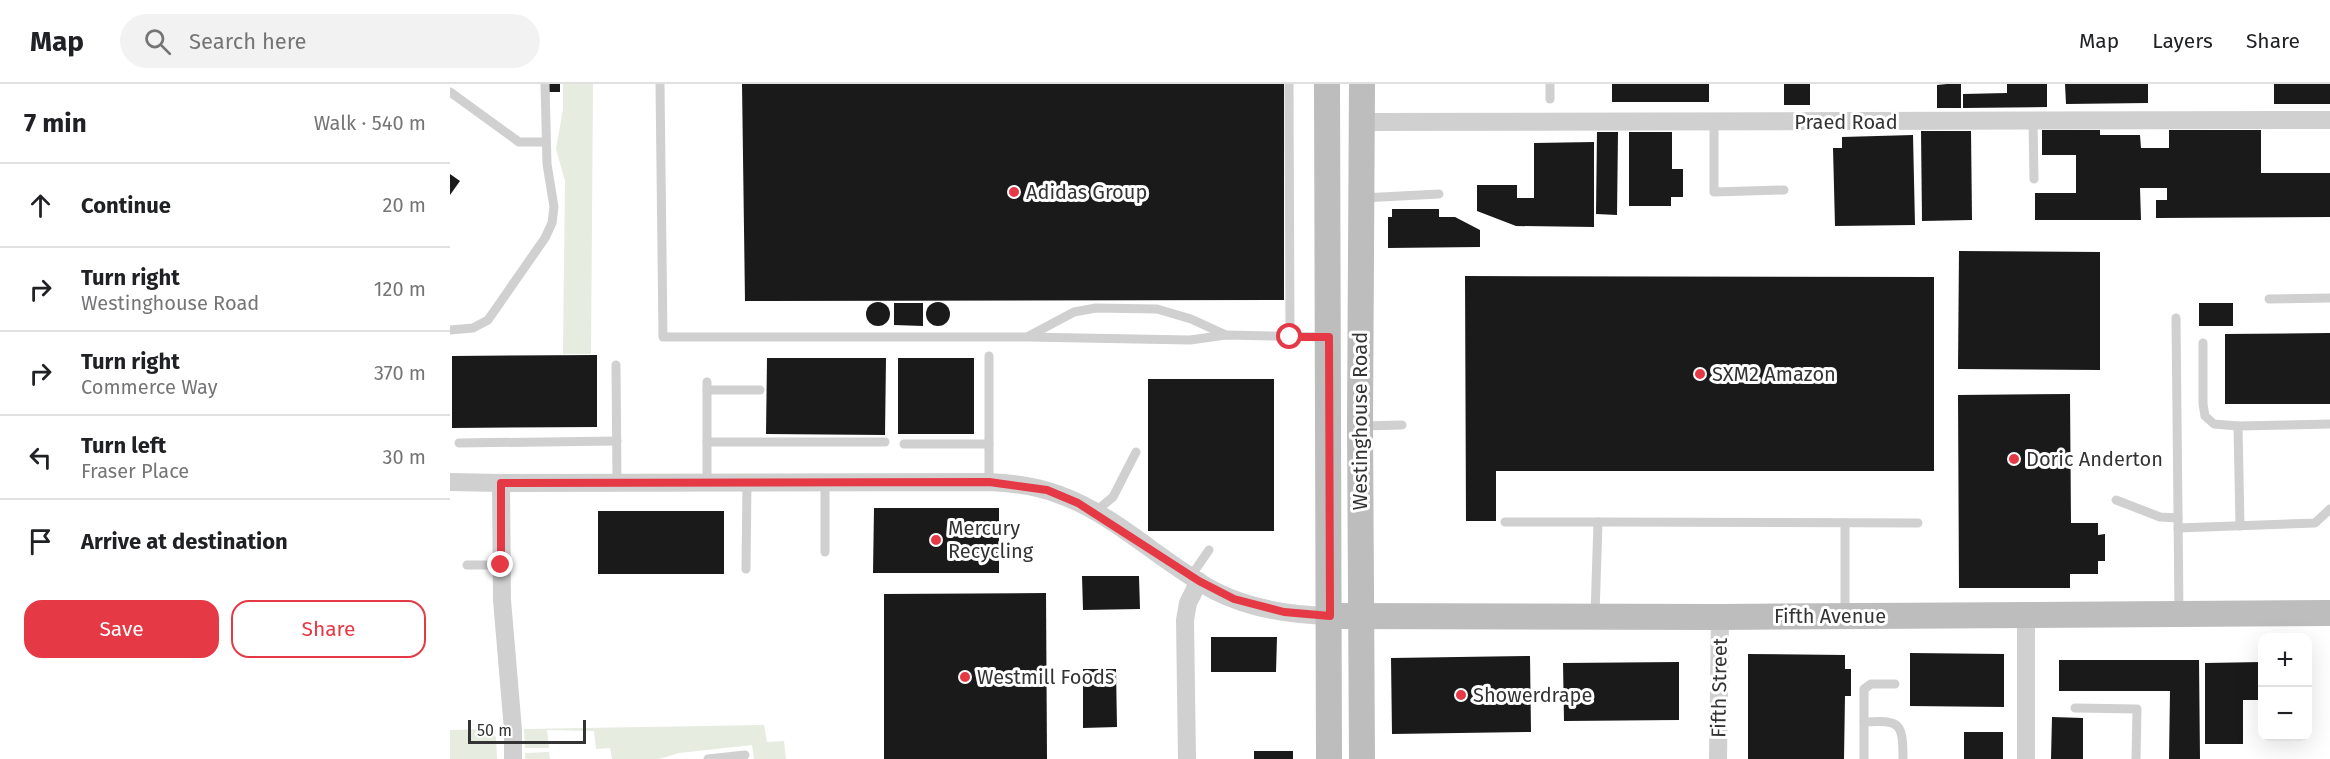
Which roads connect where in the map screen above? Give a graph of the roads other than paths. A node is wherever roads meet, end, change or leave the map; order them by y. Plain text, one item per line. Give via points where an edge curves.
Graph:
1 (545, 84) edge
2 (660, 84) edge
3 (1289, 84) edge
4 (1328, 84) edge
5 (1362, 84) edge
6 (1550, 84) edge
7 (450, 92) edge
8 (1550, 99) dead end
9 (2330, 120) edge
10 (1362, 122) junction
11 (1714, 122) junction
12 (2033, 122) junction
13 (546, 142) junction
14 (2034, 179) dead end
15 (1784, 190) dead end
16 (1439, 194) dead end
17 (1362, 198) junction
18 (2330, 298) edge
19 (2269, 299) dead end
20 (2176, 318) dead end
21 (450, 330) edge
22 (1226, 335) junction
23 (1027, 337) junction
24 (1290, 337) junction
25 (1329, 337) junction
26 (1360, 337) junction
27 (2203, 343) dead end
28 (989, 356) dead end
29 (616, 365) dead end
30 (760, 390) dead end
31 (2330, 424) edge
32 (1402, 425) dead end
33 (1360, 426) junction
34 (2238, 426) junction
35 (1329, 428) junction
36 (617, 441) junction
37 (707, 442) junction
38 (885, 442) dead end
39 (459, 443) dead end
40 (904, 444) dead end
41 (989, 444) junction
42 (1136, 452) dead end
43 (450, 482) edge
44 (707, 482) junction
45 (747, 482) junction
46 (825, 482) junction
47 (989, 482) junction
48 (501, 483) junction
49 (617, 483) junction
50 (2116, 500) dead end
51 (2330, 509) edge
52 (1095, 512) junction
53 (1505, 522) dead end
54 (1598, 522) junction
55 (1845, 523) junction
56 (1918, 523) dead end
57 (2178, 523) junction
58 (2240, 526) junction
59 (1209, 550) dead end
60 (825, 552) dead end
61 (466, 565) dead end
62 (501, 565) junction
63 (746, 569) dead end
64 (1195, 579) junction
65 (2330, 613) edge
66 (2180, 614) junction
67 (1595, 615) junction
68 (2026, 615) junction
69 (1330, 616) junction
70 (1360, 616) junction
71 (1845, 616) junction
72 (1720, 617) junction
73 (1895, 684) dead end
74 (2075, 708) dead end
75 (1864, 722) junction
76 (746, 755) dead end
77 (513, 759) edge
78 (708, 759) edge
79 (1187, 759) edge
80 (1329, 759) edge
81 (1362, 759) edge
82 (1718, 759) edge
83 (1864, 759) edge
84 (1903, 759) edge
85 (2026, 759) edge
86 (2136, 759) edge

1 - 13 lane
2 - 23 lane via 663,337
3 - 24 lane
4 - 25 street, Westinghouse Road
5 - 10 street, Westinghouse Road
6 - 8 lane
7 - 13 lane via 519,142
9 - 12 street, Praed Road
10 - 11 street, Praed Road
10 - 17 street, Westinghouse Road
11 - 12 street, Praed Road
11 - 15 lane via 1714,192
12 - 14 lane
13 - 21 lane via 554,207 549,231 488,320 473,328
16 - 17 lane
17 - 26 street, Westinghouse Road
18 - 19 lane
20 - 57 lane
22 - 23 lane via 1190,340
22 - 23 lane via 1157,309 1106,308 1074,312
22 - 24 lane
24 - 25 lane
25 - 26 street
25 - 35 street, Westinghouse Road
26 - 33 street, Westinghouse Road
27 - 34 lane via 2205,416 2214,424
28 - 41 lane
29 - 36 lane
30 - 37 lane via 707,386
31 - 34 lane
32 - 33 lane
33 - 35 street
33 - 70 street, Westinghouse Road
34 - 58 lane
35 - 69 street, Westinghouse Road
36 - 39 lane
36 - 49 lane
37 - 38 lane
37 - 44 lane
40 - 41 lane
41 - 47 lane
42 - 52 lane via 1113,497
43 - 48 street
44 - 45 street
44 - 49 street
45 - 46 street
45 - 63 lane
46 - 47 street
46 - 60 lane
47 - 52 street via 1047,490
48 - 49 street
48 - 62 street
50 - 57 lane
51 - 58 lane via 2315,523
52 - 64 street
53 - 54 lane
54 - 55 lane
54 - 67 lane
55 - 56 lane
55 - 71 lane
57 - 58 lane
57 - 66 lane
59 - 64 lane
61 - 62 lane
62 - 77 street
64 - 69 street via 1217,592 1267,608
64 - 79 street via 1185,620
65 - 66 street, Fifth Avenue
66 - 68 street, Fifth Avenue
67 - 70 street, Fifth Avenue
67 - 72 street, Fifth Avenue
68 - 71 street, Fifth Avenue
68 - 85 street
69 - 70 street, Fifth Avenue
69 - 80 street, Westinghouse Road
70 - 81 street, Westinghouse Road
71 - 72 street, Fifth Avenue
72 - 82 street, Fifth Street
73 - 75 lane via 1866,686
74 - 86 lane via 2137,708
75 - 83 lane
75 - 84 lane via 1897,724 1902,730
76 - 78 lane

